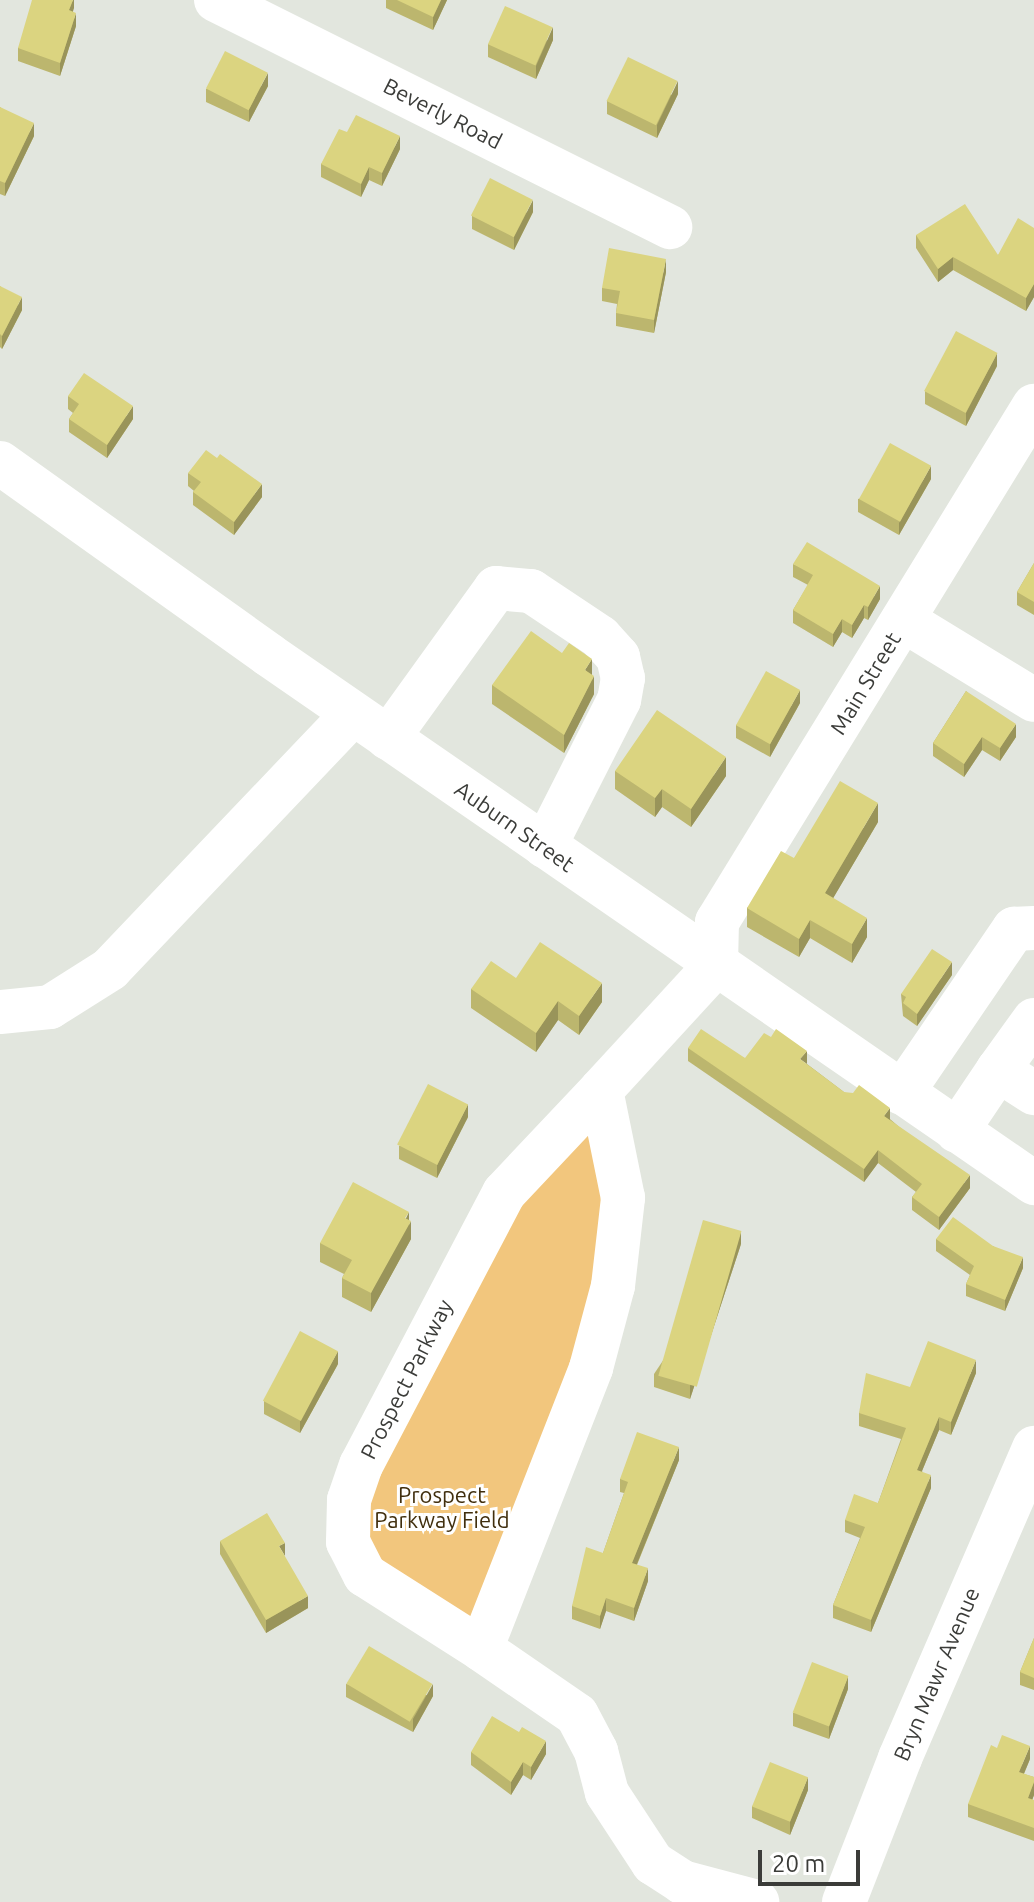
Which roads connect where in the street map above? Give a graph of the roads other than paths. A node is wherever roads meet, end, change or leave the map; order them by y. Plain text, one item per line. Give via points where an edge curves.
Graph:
1 (216, 0) edge
2 (670, 227) dead end
3 (1034, 406) edge
4 (0, 463) edge
5 (903, 620) junction
6 (1034, 700) edge
7 (371, 726) junction
8 (545, 846) junction
9 (1034, 928) edge
10 (716, 965) junction
11 (0, 1012) edge
12 (1034, 1020) edge
13 (998, 1070) junction
14 (601, 1090) junction
15 (902, 1093) junction
16 (1034, 1093) edge
17 (957, 1131) junction
18 (1030, 1173) edge
19 (1034, 1448) edge
20 (481, 1649) junction
21 (757, 1902) edge
22 (844, 1902) edge

1 - 2 street, Beverly Road
3 - 5 street, Main Street
4 - 7 street, Auburn Street
5 - 6 street
5 - 10 street, Main Street via 717,922
7 - 8 street, Auburn Street
7 - 8 street via 496,588 531,591 600,637 618,657 623,678 619,700
7 - 11 street via 110,969 50,1007 32,1013
8 - 10 street, Auburn Street
9 - 15 street via 1014,929
10 - 14 street, Prospect Parkway
10 - 15 street, Auburn Street
12 - 13 street
13 - 16 street
13 - 17 street
14 - 20 street via 623,1198 613,1286 591,1368
14 - 20 street, Prospect Parkway via 504,1193 361,1465 349,1500 348,1542 365,1575
15 - 17 street, Auburn Street
17 - 18 street, Auburn Street
19 - 22 street, Bryn Mawr Avenue
20 - 21 street, Prospect Parkway via 577,1715 620,1819 653,1863 682,1882

